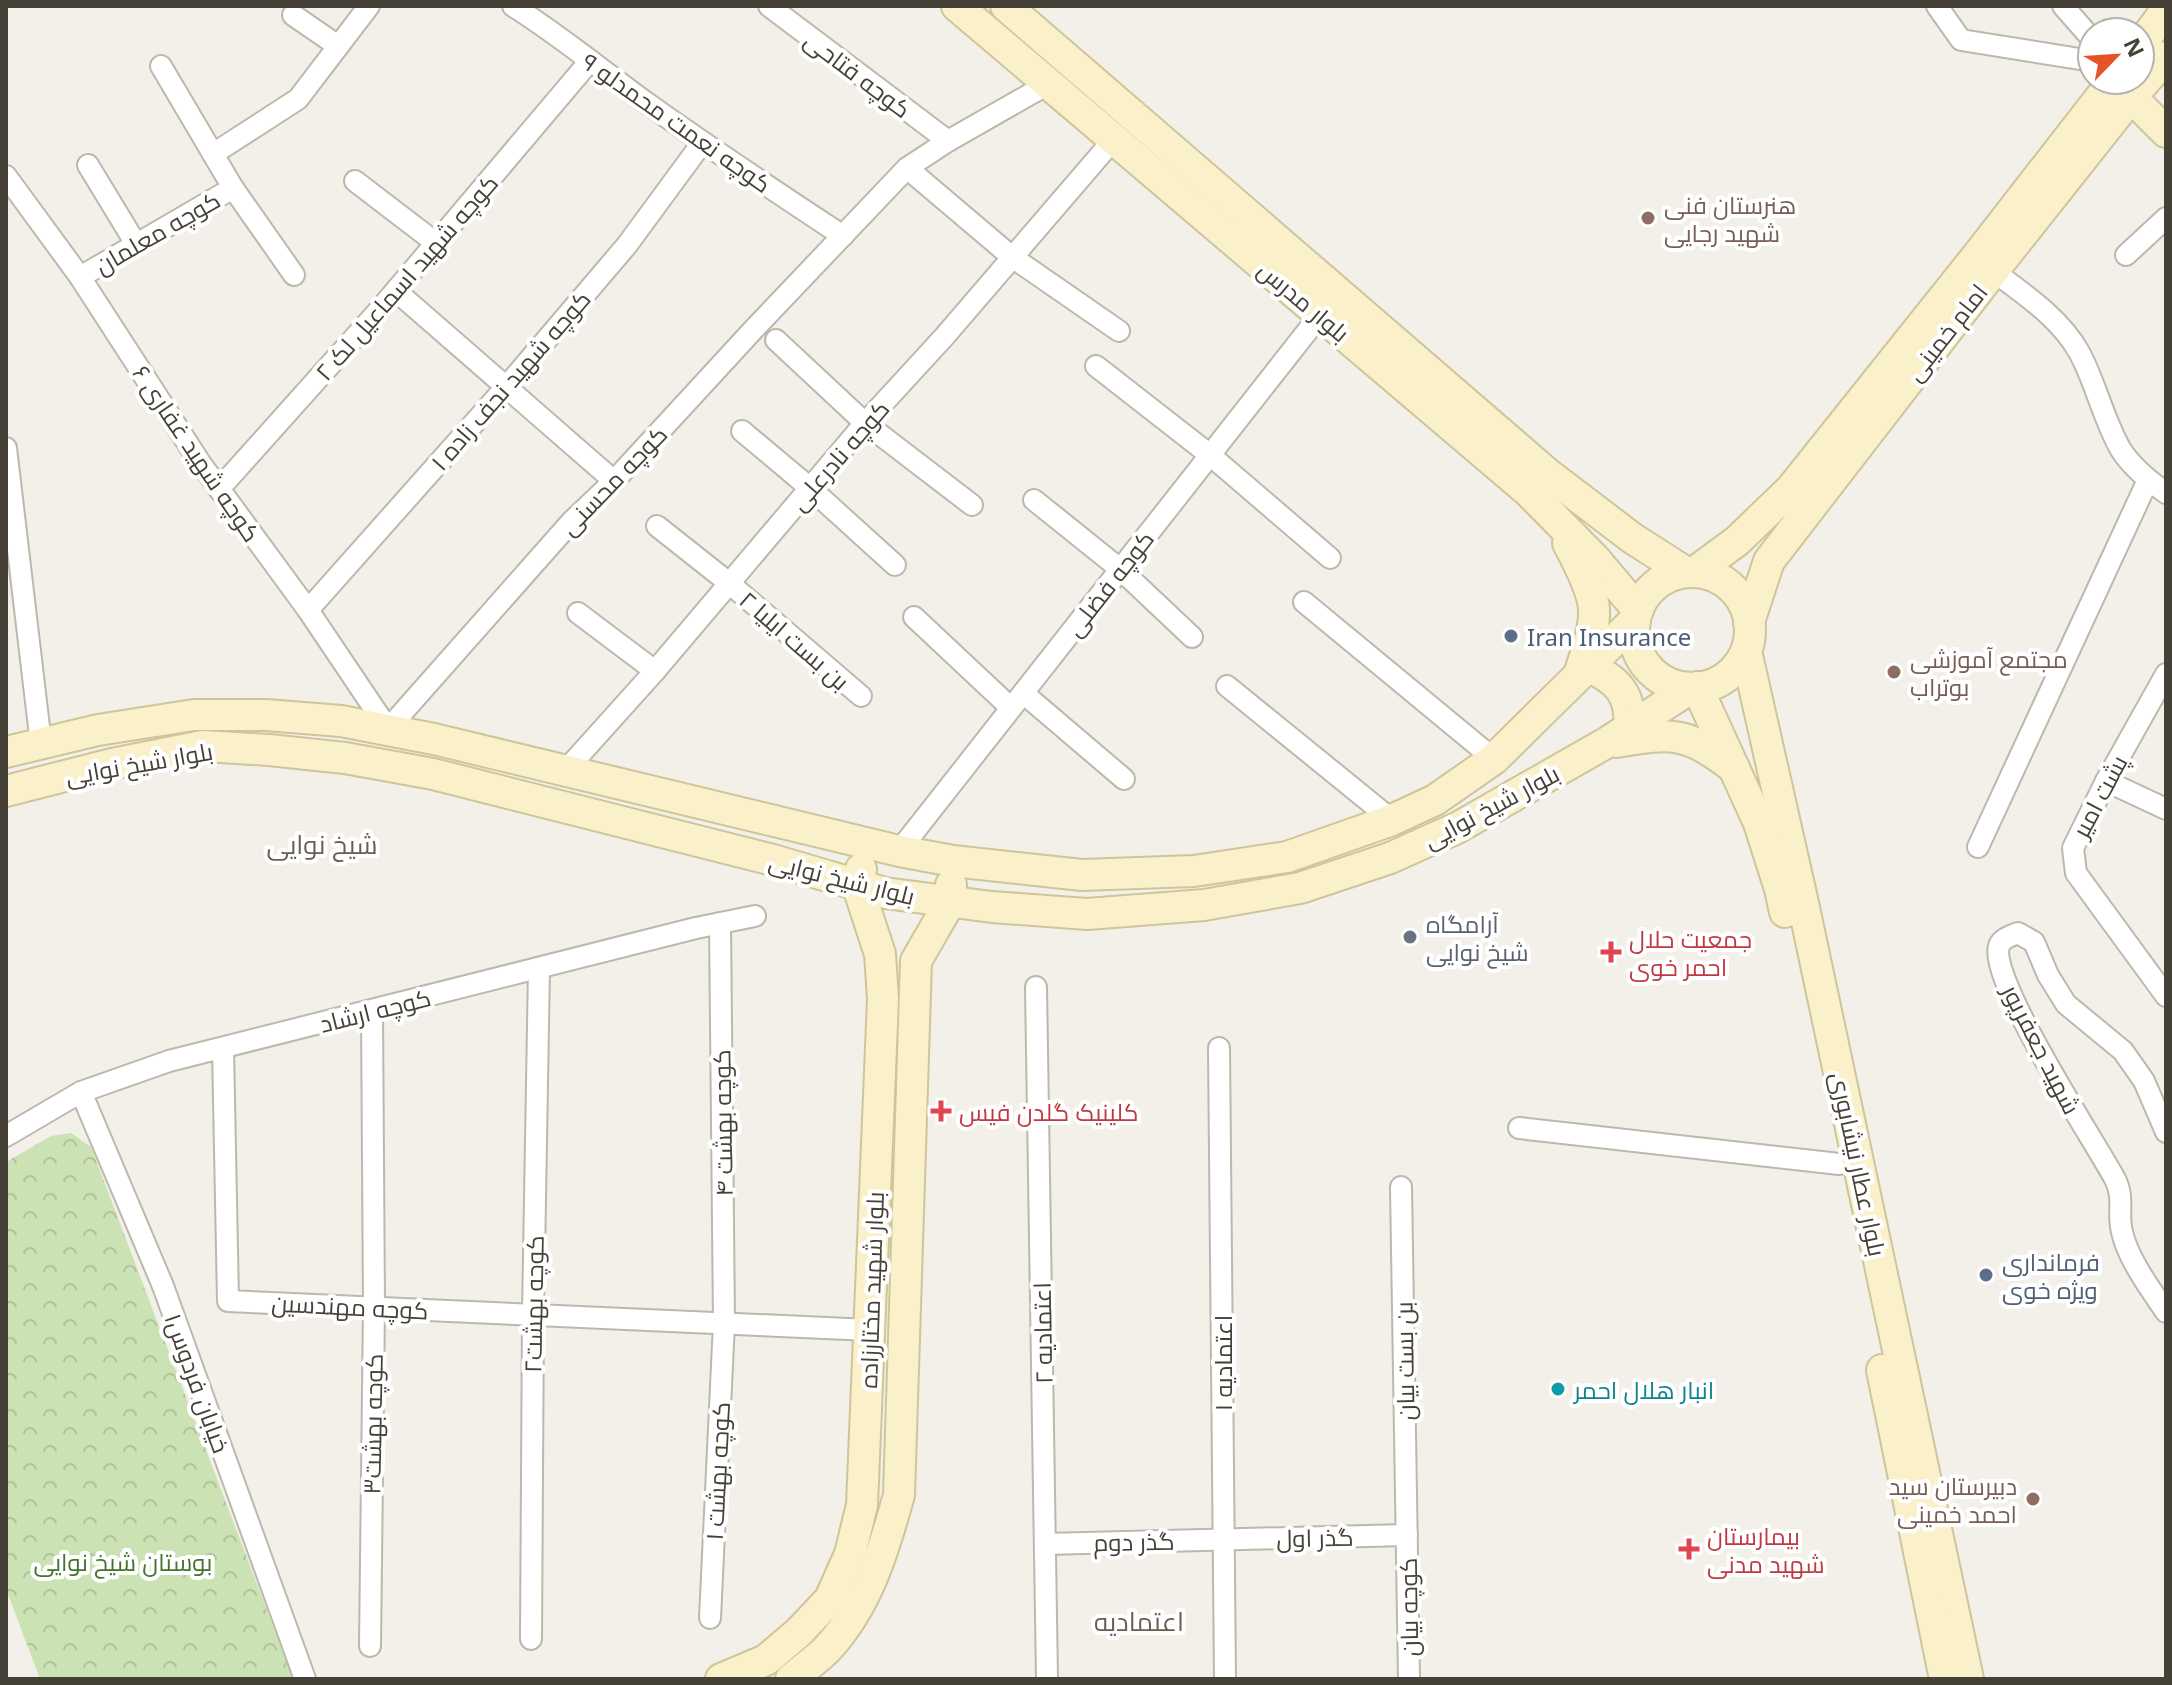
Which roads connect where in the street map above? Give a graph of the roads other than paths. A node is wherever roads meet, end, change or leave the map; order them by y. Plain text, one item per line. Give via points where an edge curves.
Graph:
1 (369, 6) edge
2 (513, 6) edge
3 (769, 6) edge
4 (957, 6) edge
5 (1006, 6) edge
6 (1937, 6) edge
7 (293, 15) dead end
8 (338, 46) junction
9 (2076, 58) edge
10 (589, 62) junction
11 (161, 66) dead end
12 (1048, 84) junction
13 (2117, 96) edge
14 (2118, 96) edge
15 (2130, 96) edge
16 (2166, 132) edge
17 (1114, 139) junction
18 (948, 141) junction
19 (702, 143) junction
20 (213, 154) junction
21 (88, 165) dead end
22 (907, 168) junction
23 (6, 176) edge
24 (355, 181) dead end
25 (233, 188) junction
26 (2166, 218) edge
27 (843, 236) junction
28 (436, 243) junction
29 (136, 244) junction
30 (2126, 255) dead end
31 (1012, 257) junction
32 (1993, 271) junction
33 (294, 275) dead end
34 (80, 277) junction
35 (396, 291) junction
36 (1320, 315) junction
37 (1119, 331) dead end
38 (776, 340) dead end
39 (1096, 366) dead end
40 (507, 386) junction
41 (865, 423) junction
42 (742, 431) dead end
43 (6, 448) edge
44 (1210, 455) junction
45 (2148, 480) junction
46 (614, 481) junction
47 (810, 488) junction
48 (219, 489) junction
49 (2166, 493) edge
50 (1034, 500) dead end
51 (972, 505) dead end
52 (1554, 517) junction
53 (657, 526) dead end
54 (1623, 531) junction
55 (1737, 541) junction
56 (1330, 558) dead end
57 (1595, 559) junction
58 (1769, 561) junction
59 (895, 565) dead end
60 (1120, 569) junction
61 (1690, 572) junction
62 (729, 583) junction
63 (1304, 602) dead end
64 (308, 610) junction
65 (578, 613) dead end
66 (1637, 615) junction
67 (914, 617) dead end
68 (1748, 636) junction
69 (1192, 637) dead end
70 (655, 671) junction
71 (1583, 671) junction
72 (2166, 674) edge
73 (1227, 686) dead end
74 (1694, 688) junction
75 (861, 696) dead end
76 (1017, 700) junction
77 (388, 729) junction
78 (1618, 736) junction
79 (41, 744) junction
80 (6, 752) edge
81 (1494, 759) junction
82 (1734, 768) junction
83 (566, 770) junction
84 (1124, 779) dead end
85 (2106, 781) junction
86 (6, 791) edge
87 (2166, 809) edge
88 (1392, 820) junction
89 (867, 844) junction
90 (1978, 847) dead end
91 (899, 851) junction
92 (953, 861) junction
93 (857, 884) junction
94 (950, 902) junction
95 (755, 916) dead end
96 (720, 923) junction
97 (539, 968) junction
98 (1036, 987) dead end
99 (2166, 996) edge
100 (372, 1011) junction
101 (223, 1048) junction
102 (1219, 1048) dead end
103 (81, 1092) junction
104 (1519, 1128) dead end
105 (2166, 1132) edge
106 (6, 1136) edge
107 (1839, 1164) junction
108 (1401, 1187) dead end
109 (374, 1307) junction
110 (2166, 1312) edge
111 (533, 1314) junction
112 (724, 1323) junction
113 (870, 1330) junction
114 (1898, 1398) junction
115 (1407, 1535) junction
116 (1223, 1539) junction
117 (1045, 1544) junction
118 (710, 1618) dead end
119 (531, 1639) dead end
120 (370, 1646) dead end
121 (305, 1679) edge
122 (721, 1679) edge
123 (791, 1679) edge
124 (1047, 1679) edge
125 (1225, 1679) edge
126 (1409, 1679) edge
127 (1945, 1679) edge
128 (1968, 1679) edge

1 - 8 street
2 - 10 street, کوچه نعمت محمدلو ۹
3 - 18 street, کوچه فتاحی
4 - 12 main road, بلوار مدرس
5 - 54 main road, بلوار مدرس via 1548,474
6 - 9 street via 1961,40
7 - 8 street
8 - 20 street via 298,99
10 - 19 street, کوچه نعمت محمدلو ۹
10 - 28 street, کوچه شهید اسماعیل لک ۲
11 - 20 street
12 - 17 main road, بلوار مدرس
12 - 18 street, کوچه محسنی
13 - 55 main road, امام خمینی via 1967,269 1791,489
14 - 32 main road, امام خمینی
15 - 16 main road
17 - 31 street, کوچه نادرعلی
17 - 36 main road, بلوار مدرس
18 - 22 street, کوچه محسنی
19 - 27 street, کوچه نعمت محمدلو ۹
19 - 40 street, کوچه شهید نجف زاده ۱ via 627,245
20 - 25 street
21 - 29 street
22 - 27 street, کوچه محسنی
22 - 31 street
23 - 34 street, کوچه شهید غفاری ۶
24 - 28 street
25 - 29 street, کوچه معلمان
25 - 33 street
26 - 30 street
27 - 46 street, کوچه محسنی
28 - 35 street, کوچه شهید اسماعیل لک ۲
29 - 34 street, کوچه معلمان
31 - 37 street
31 - 41 street, کوچه نادرعلی
32 - 45 street via 2063,330 2078,351 2122,451
32 - 58 main road, امام خمینی
34 - 48 street, کوچه شهید غفاری ۶
35 - 40 street
35 - 48 street, کوچه شهید اسماعیل لک ۲
36 - 44 street, کوچه فضلی
36 - 52 main road, بلوار مدرس
38 - 41 street
39 - 44 street
40 - 46 street
40 - 64 street, کوچه شهید نجف زاده ۱
41 - 47 street, کوچه نادرعلی
41 - 51 street
42 - 47 street
43 - 79 street
44 - 56 street
44 - 60 street, کوچه فضلی
45 - 49 street
45 - 90 street
46 - 77 street, کوچه محسنی via 571,522
47 - 59 street
47 - 62 street, کوچه نادرعلی
48 - 64 street, کوچه شهید غفاری ۶
50 - 60 street
52 - 57 main road, بلوار مدرس
52 - 71 main road via 1582,570 1594,607
53 - 62 street, بن بست ایلیا ۲
54 - 57 main road via 1630,557 1626,564 1616,568
54 - 61 main road, بلوار مدرس
55 - 58 main road via 1748,558
55 - 61 main road, امام خمینی
57 - 66 main road, بلوار مدرس
58 - 68 main road, امام خمینی
60 - 69 street
60 - 76 street, کوچه فضلی
61 - 66 main road via 1656,584
61 - 68 main road via 1708,574 1731,587 1740,597
62 - 70 street, کوچه نادرعلی
62 - 75 street, بن بست ایلیا ۲
63 - 81 street
64 - 77 street, کوچه شهید غفاری ۶
65 - 70 street
66 - 71 main road, بلوار شیخ نوایی
66 - 74 main road via 1635,637 1648,667 1675,685
67 - 76 street
68 - 74 main road via 1731,673
68 - 114 main road, بلوار عطار نیشابوری
70 - 83 street, کوچه نادرعلی
71 - 78 main road via 1608,677 1626,698 1630,713
71 - 81 main road, بلوار شیخ نوایی
72 - 85 street, پشت امیر
73 - 88 street
74 - 78 main road, بلوار شیخ نوایی
74 - 82 main road, بلوار عطار نیشابوری
76 - 84 street
76 - 91 street, کوچه فضلی
77 - 79 main road, بلوار شیخ نوایی via 266,715 194,715
77 - 83 main road, بلوار شیخ نوایی
78 - 82 main road via 1683,737
78 - 94 main road, بلوار شیخ نوایی via 1457,828 1390,858 1300,888 1204,905 1087,914
79 - 80 main road, بلوار شیخ نوایی
81 - 88 main road, بلوار شیخ نوایی via 1435,800
82 - 107 main road, بلوار عطار نیشابوری via 1780,889
83 - 89 main road, بلوار شیخ نوایی
85 - 87 street
85 - 99 street, پشت امیر via 2073,848 2076,873
86 - 93 main road, بلوار شیخ نوایی via 203,746 345,758 433,774
88 - 92 main road, بلوار شیخ نوایی via 1287,857 1194,871 1082,875
89 - 91 main road, بلوار شیخ نوایی
89 - 93 main road
91 - 92 main road, بلوار شیخ نوایی
92 - 94 main road, بلوار شهید مختارزاده
93 - 94 main road, بلوار شیخ نوایی
93 - 113 main road, بلوار شهید مختارزاده via 880,954 883,999
94 - 123 main road, بلوار شهید مختارزاده via 916,961 899,1495 884,1550 861,1603 829,1647
95 - 96 street, کوچه ارشاد
96 - 97 street, کوچه ارشاد
96 - 112 street, کوچه بهشت ۴
97 - 100 street, کوچه ارشاد
97 - 111 street, کوچه بهشت۲
98 - 117 street, اعتمادیه ۲
100 - 101 street, کوچه ارشاد
100 - 109 street, کوچه بهشت۳
101 - 103 street, کوچه ارشاد
101 - 109 street, کوچه مهندسین via 228,1301
102 - 116 street, اعتمادیه ۱
103 - 106 street, کوچه ارشاد
103 - 121 street, خیابان فردوس۱ via 163,1286
104 - 107 street
105 - 110 street, شهید جعفرپور via 2144,1081 2123,1051 2066,1004 2034,942 2018,933 2005,938 1999,960 2012,996 2116,1181 2122,1197 2121,1231
107 - 114 main road, بلوار عطار نیشابوری
108 - 115 street, بن بست بیان
109 - 111 street, کوچه مهندسین
109 - 120 street, کوچه بهشت۳
111 - 112 street, کوچه مهندسین
111 - 119 street, کوچه بهشت۲
112 - 113 street, کوچه مهندسین
112 - 118 street, کوچه بهشت ۱
113 - 122 main road, بلوار شهید مختارزاده via 862,1505 850,1554 830,1599 799,1632 766,1660
114 - 127 main road, بلوار عطار نیشابوری
114 - 128 main road, بلوار عطار نیشابوری
115 - 116 street, گذر اول
115 - 126 street, کوچه بیان
116 - 117 street, گذر دوم
116 - 125 street, اعتمادیه ۱
117 - 124 street, اعتمادیه ۲

